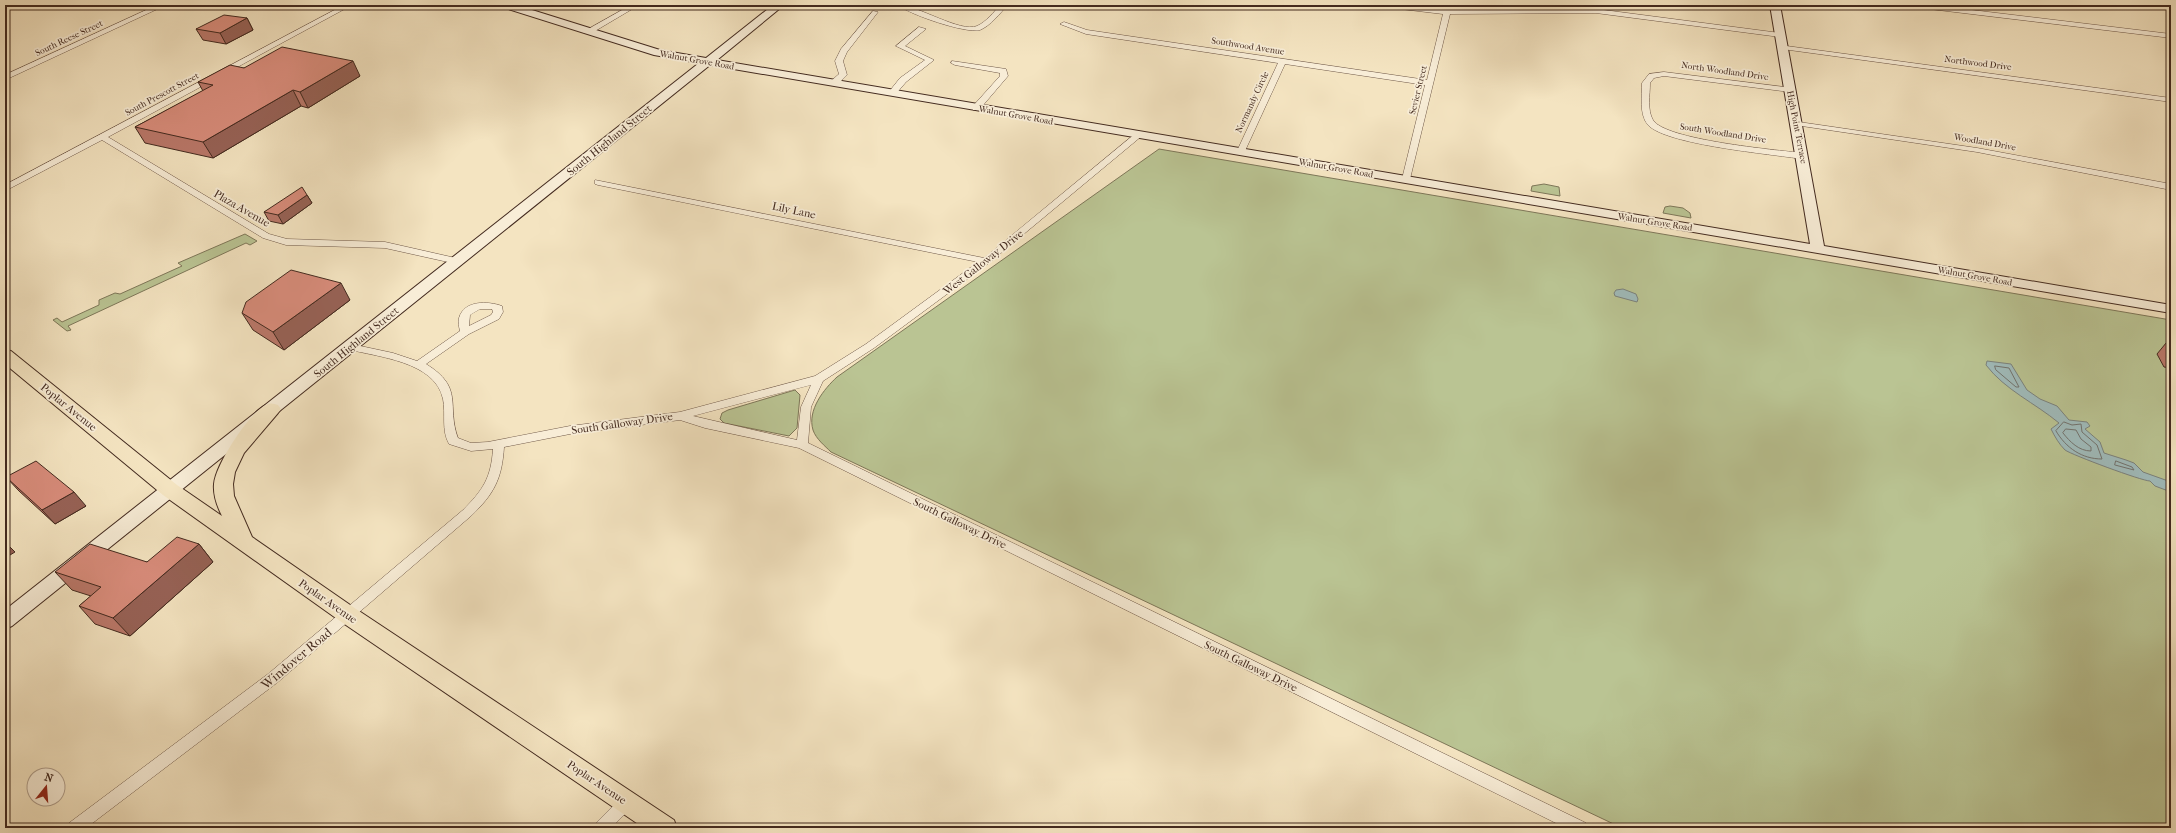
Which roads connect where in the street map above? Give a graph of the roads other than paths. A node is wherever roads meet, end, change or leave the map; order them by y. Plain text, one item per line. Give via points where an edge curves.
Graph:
1 (150, 5) edge
2 (163, 5) edge
3 (349, 5) edge
4 (506, 5) edge
5 (636, 5) edge
6 (779, 5) edge
7 (901, 5) edge
8 (1004, 5) edge
9 (1384, 5) edge
10 (1775, 5) edge
11 (1913, 5) edge
12 (1449, 9) edge
13 (875, 12) dead end
14 (1064, 24) dead end
15 (922, 29) dead end
16 (587, 32) junction
17 (1780, 35) junction
18 (2171, 36) edge
19 (1782, 48) junction
20 (705, 62) junction
21 (1282, 62) junction
22 (955, 63) dead end
23 (5, 72) edge
24 (1657, 75) joint
25 (5, 78) edge
26 (834, 83) junction
27 (1430, 83) junction
28 (1790, 90) junction
29 (892, 93) junction
30 (2171, 100) edge
31 (976, 108) junction
32 (1795, 124) junction
33 (1139, 135) junction
34 (103, 137) junction
35 (1241, 151) junction
36 (1802, 156) junction
37 (1406, 179) junction
38 (598, 182) dead end
39 (2171, 187) edge
40 (5, 188) edge
41 (1818, 249) junction
42 (457, 261) junction
43 (986, 261) junction
44 (2171, 309) edge
45 (465, 332) dead end
46 (351, 347) junction
47 (5, 355) edge
48 (418, 365) junction
49 (819, 379) junction
50 (272, 410) junction
51 (680, 416) junction
52 (499, 444) junction
53 (802, 445) junction
54 (170, 490) junction
55 (244, 542) junction
56 (348, 615) junction
57 (5, 621) edge
58 (627, 802) junction
59 (74, 828) edge
60 (601, 828) edge
61 (665, 828) edge
62 (1580, 828) edge

1 - 23 street, South Reese Street
2 - 25 street, South Reese Street
3 - 34 street, South Prescott Street
4 - 16 main road, Walnut Grove Road
5 - 16 street
6 - 20 main road, South Highland Street
7 - 8 street via 971,29 979,28
9 - 12 street
10 - 17 main road, High Point Terrace
11 - 18 street
12 - 17 street via 1588,11
12 - 27 street, Sevier Street
13 - 26 street via 844,50 839,62 843,75
14 - 21 street, Southwood Avenue via 1086,32
15 - 29 street via 900,46 930,60 903,80
16 - 20 main road, Walnut Grove Road via 650,52
17 - 19 main road, High Point Terrace
19 - 28 main road, High Point Terrace
19 - 30 street, Northwood Drive
20 - 26 main road, Walnut Grove Road
20 - 42 main road, South Highland Street
21 - 27 street, Southwood Avenue
21 - 35 street, Normandy Circle
22 - 31 street via 1003,71 1004,76
24 - 28 street, North Woodland Drive via 1680,75
24 - 36 street, South Woodland Drive via 1648,79 1646,83 1648,117 1656,127 1681,137
26 - 29 main road, Walnut Grove Road
27 - 37 street, Sevier Street
28 - 32 main road, High Point Terrace
29 - 31 main road, Walnut Grove Road
31 - 33 main road, Walnut Grove Road
32 - 36 main road, High Point Terrace
32 - 39 street, Woodland Drive via 1977,150
33 - 35 main road, Walnut Grove Road
33 - 43 street, West Galloway Drive
34 - 40 street, South Prescott Street
34 - 42 street, Plaza Avenue via 266,236 305,244 385,245
35 - 37 main road, Walnut Grove Road
36 - 41 main road, High Point Terrace
37 - 41 main road, Walnut Grove Road
38 - 43 street, Lily Lane
41 - 44 main road, Walnut Grove Road
42 - 46 main road, South Highland Street
43 - 49 street, West Galloway Drive via 870,346
45 - 48 street
46 - 48 street, South Galloway Drive via 401,358
46 - 50 main road, South Highland Street
47 - 54 main road, Poplar Avenue
48 - 52 street, South Galloway Drive via 428,370 446,391 449,432 453,441 471,447
49 - 51 street, West Galloway Drive
49 - 53 street via 806,408
50 - 54 main road, South Highland Street
50 - 55 main road via 238,450 223,483 228,506
51 - 52 street, South Galloway Drive via 576,429
51 - 53 street, South Galloway Drive via 704,424
52 - 56 street, Windover Road via 498,471 494,481 477,503
53 - 62 street, South Galloway Drive
54 - 55 main road, Poplar Avenue
54 - 57 main road, South Highland Street
55 - 56 main road, Poplar Avenue
56 - 58 main road, Poplar Avenue
56 - 59 street, Windover Road via 273,678
58 - 60 street
58 - 61 main road, Poplar Avenue

